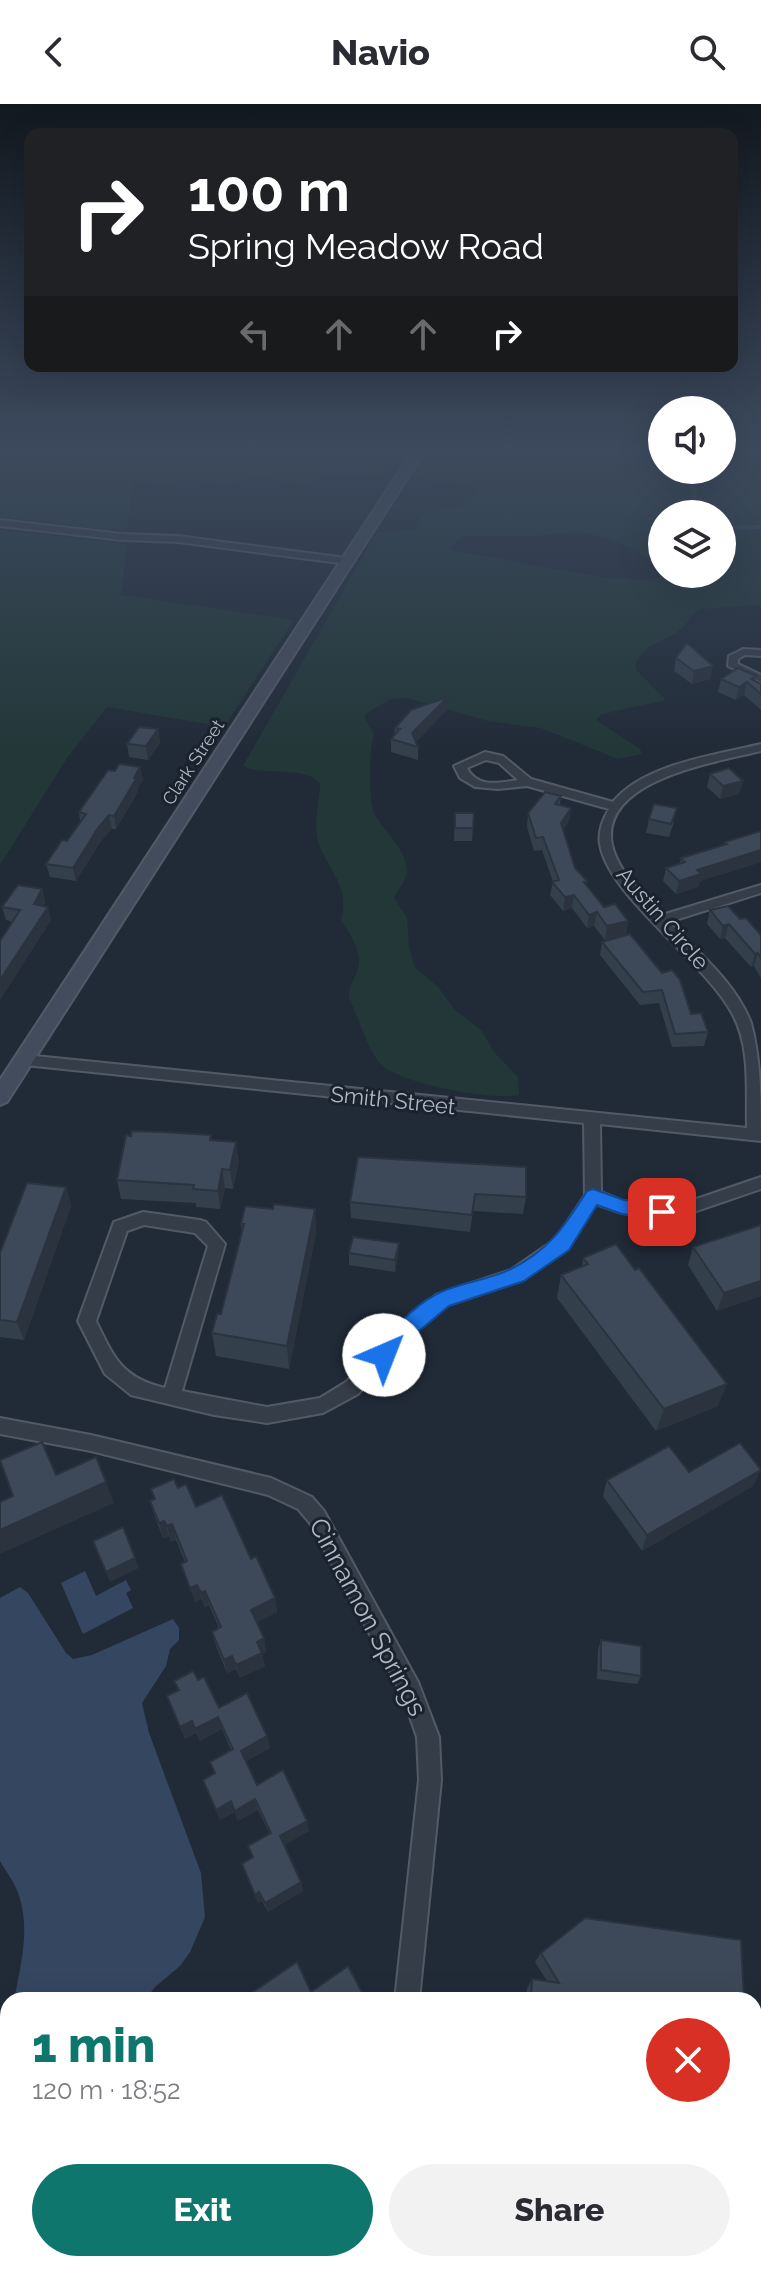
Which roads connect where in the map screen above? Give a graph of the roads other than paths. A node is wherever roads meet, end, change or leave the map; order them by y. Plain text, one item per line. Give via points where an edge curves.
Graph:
1 (264, 550) edge
2 (354, 550) edge
3 (347, 561) junction
4 (761, 653) edge
5 (761, 679) edge
6 (761, 747) edge
7 (527, 782) junction
8 (616, 807) junction
9 (761, 889) edge
10 (661, 920) junction
11 (25, 1060) junction
12 (0, 1097) edge
13 (592, 1120) junction
14 (758, 1135) edge
15 (761, 1183) edge
16 (593, 1196) junction
17 (171, 1397) junction
18 (0, 1426) edge
19 (408, 1992) edge

1 - 3 street
2 - 3 main road, Clark Street
3 - 11 main road, Clark Street
4 - 5 street via 743,652 733,658 733,666
6 - 8 street via 640,784
7 - 7 street via 503,760 485,756 460,766 472,784
7 - 8 street
8 - 10 street, Austin Circle via 606,846 630,886
9 - 10 street
10 - 14 street, Austin Circle via 740,1012 749,1036
11 - 12 main road, Clark Street
11 - 13 street, Smith Street
13 - 14 street, Smith Street
13 - 16 street
15 - 16 street via 673,1213 622,1207
16 - 17 street via 562,1244 517,1275 442,1300 400,1335 352,1388 323,1405 267,1415
17 - 17 street via 121,1380 87,1321 120,1227 143,1218 200,1227 217,1244
18 - 19 street, Cinnamon Springs via 271,1487 305,1503 317,1517 411,1689 428,1737 430,1780

